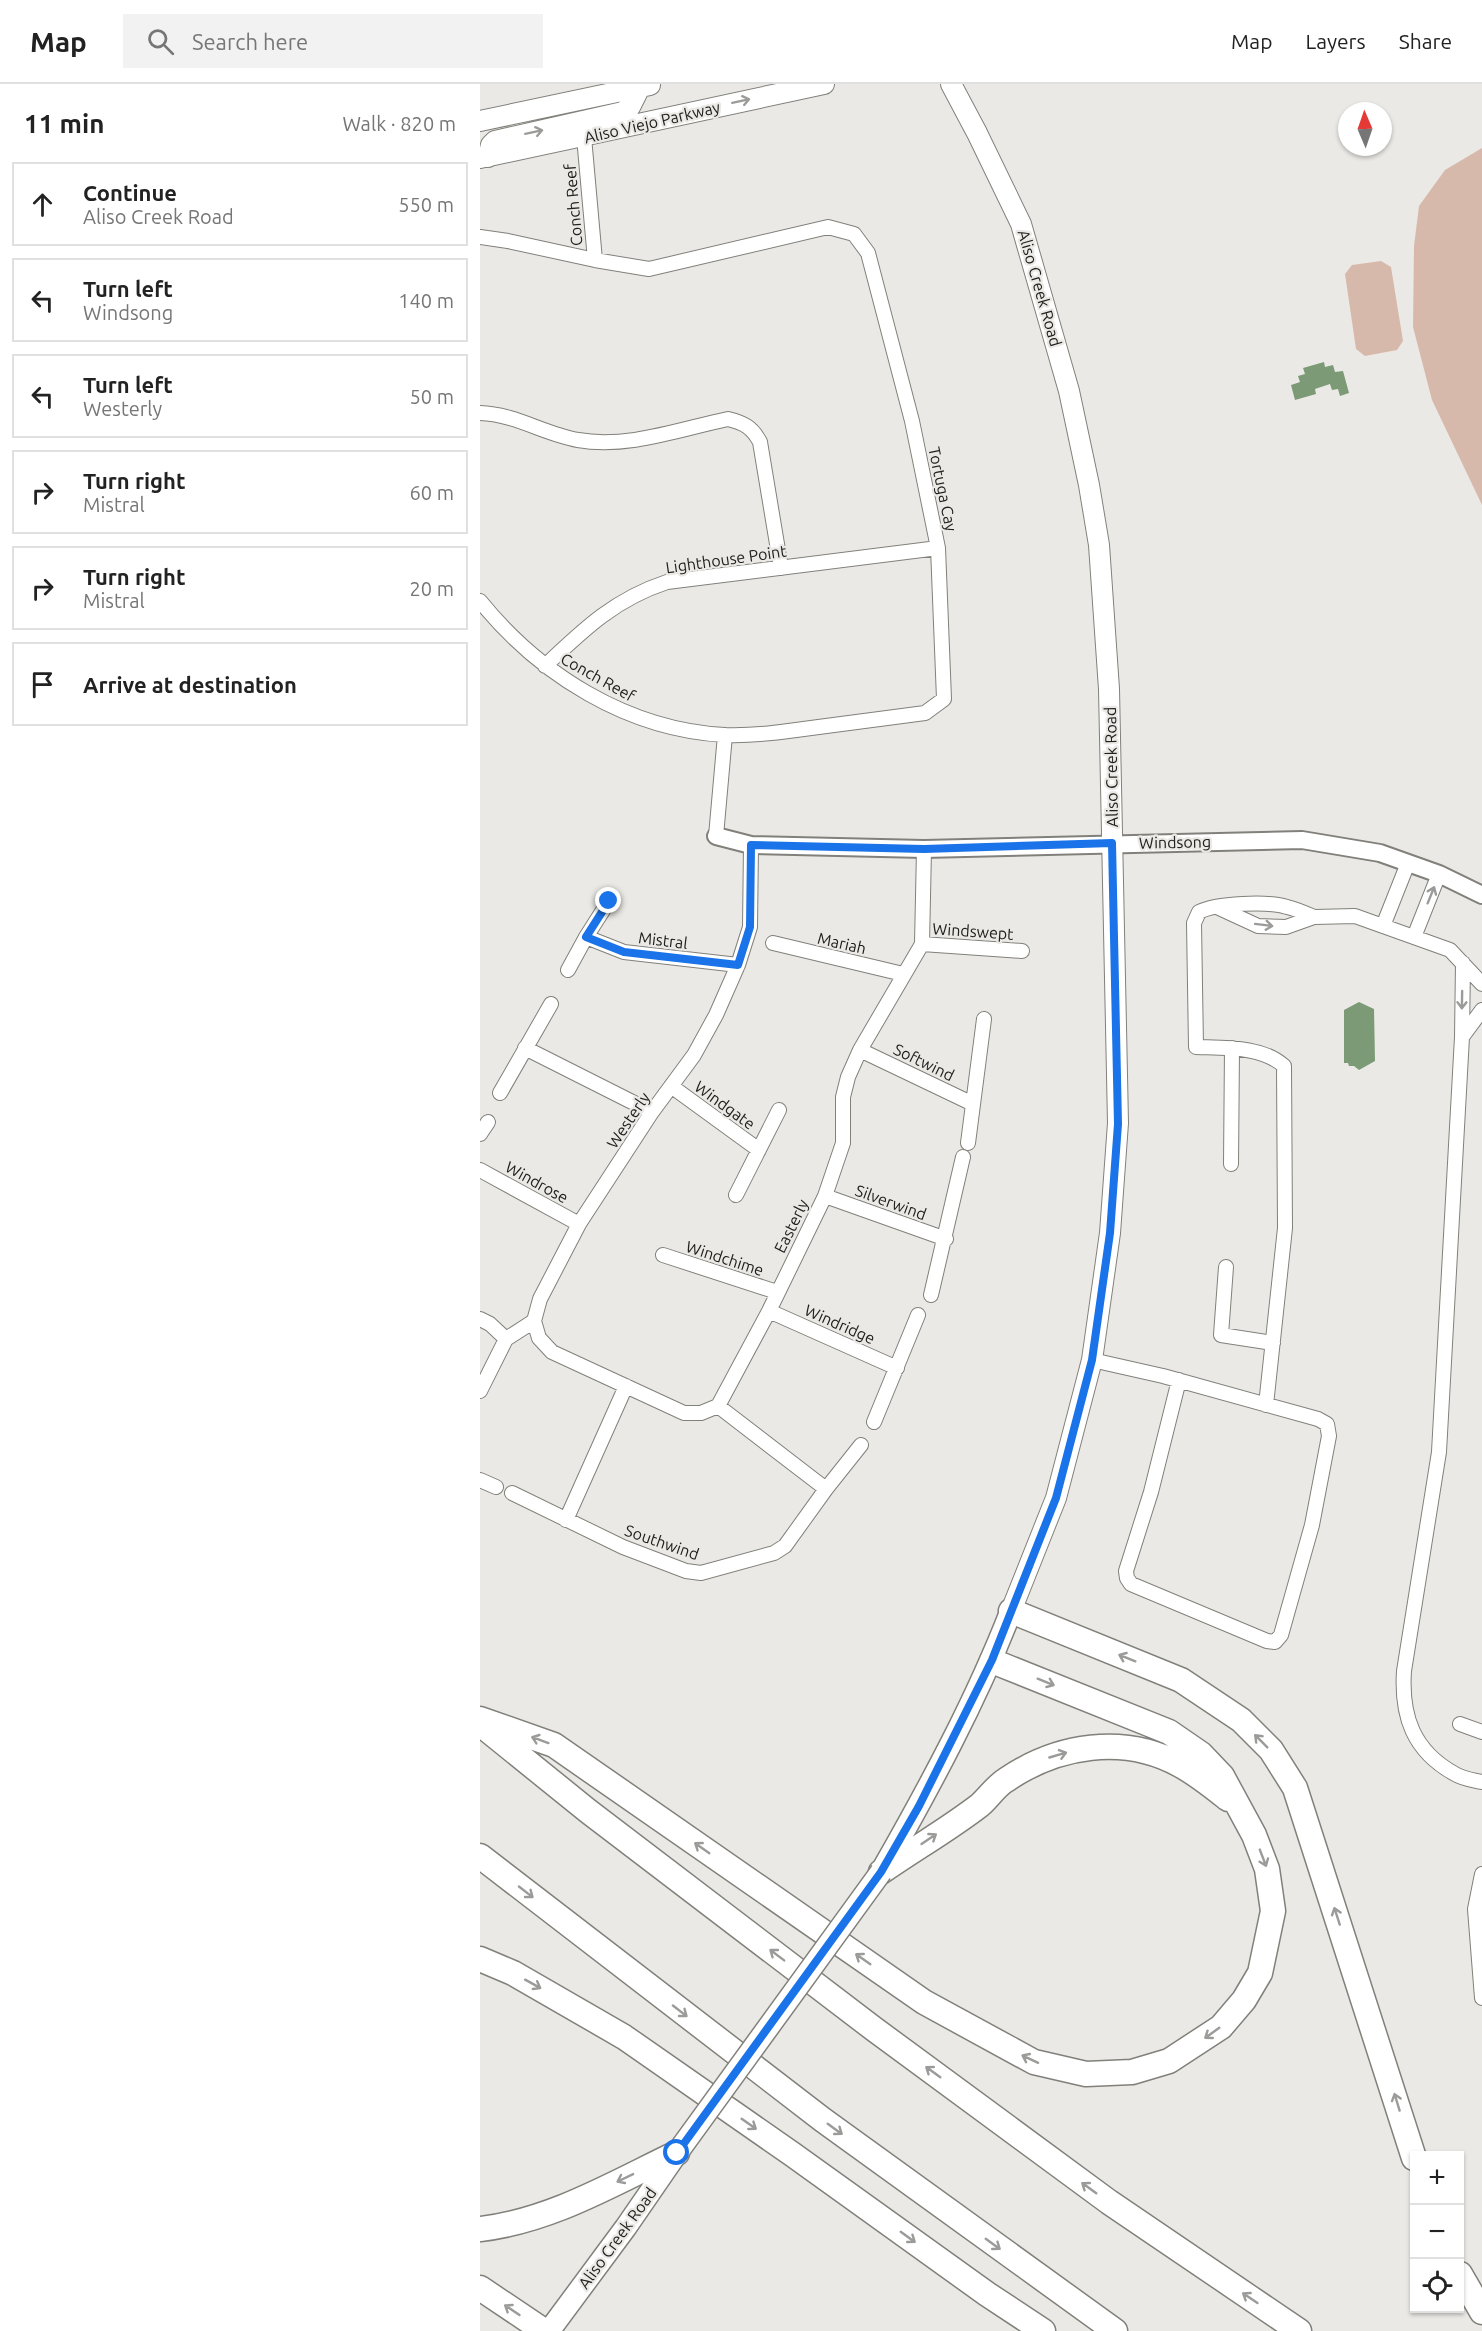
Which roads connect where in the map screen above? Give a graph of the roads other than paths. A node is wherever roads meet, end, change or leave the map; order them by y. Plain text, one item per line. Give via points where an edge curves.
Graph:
1 (824, 84) edge
2 (951, 84) edge
3 (646, 85) edge
4 (480, 121) edge
5 (584, 137) junction
6 (484, 158) edge
7 (480, 237) edge
8 (595, 260) junction
9 (480, 413) edge
10 (938, 548) junction
11 (781, 568) junction
12 (480, 601) edge
13 (545, 666) junction
14 (725, 735) junction
15 (716, 836) joint
16 (1112, 843) junction
17 (751, 845) junction
18 (924, 849) junction
19 (1408, 863) junction
20 (1439, 874) junction
21 (1482, 896) edge
22 (609, 901) dead end
23 (1217, 907) junction
24 (1314, 917) junction
25 (1383, 926) junction
26 (586, 937) junction
27 (1414, 937) junction
28 (773, 943) dead end
29 (922, 944) junction
30 (1022, 951) dead end
31 (1463, 963) junction
32 (738, 965) junction
33 (568, 970) dead end
34 (903, 974) junction
35 (1482, 984) edge
36 (551, 1004) dead end
37 (1482, 1010) edge
38 (984, 1019) dead end
39 (1462, 1037) junction
40 (525, 1048) junction
41 (1232, 1048) junction
42 (860, 1050) junction
43 (671, 1086) junction
44 (500, 1093) dead end
45 (973, 1104) junction
46 (779, 1110) dead end
47 (652, 1112) junction
48 (968, 1143) dead end
49 (759, 1150) junction
50 (963, 1157) dead end
51 (1231, 1164) dead end
52 (480, 1170) edge
53 (736, 1195) dead end
54 (825, 1196) junction
55 (579, 1224) junction
56 (946, 1239) junction
57 (663, 1255) dead end
58 (1226, 1267) dead end
59 (777, 1292) junction
60 (931, 1295) dead end
61 (769, 1311) junction
62 (918, 1315) dead end
63 (480, 1319) edge
64 (534, 1322) junction
65 (506, 1339) junction
66 (1273, 1343) junction
67 (1092, 1360) junction
68 (897, 1368) junction
69 (1179, 1380) junction
70 (626, 1386) junction
71 (480, 1391) edge
72 (1266, 1405) junction
73 (718, 1406) junction
74 (874, 1422) dead end
75 (861, 1445) dead end
76 (480, 1480) edge
77 (495, 1487) dead end
78 (826, 1489) junction
79 (512, 1493) dead end
80 (566, 1520) junction
81 (1011, 1611) junction
82 (992, 1660) junction
83 (480, 1719) edge
84 (480, 1724) edge
85 (1460, 1724) dead end
86 (1482, 1732) edge
87 (1482, 1782) edge
88 (1238, 1806) junction
89 (480, 1856) edge
90 (881, 1872) junction
91 (1482, 1874) edge
92 (480, 1959) edge
93 (1482, 1998) edge
94 (1412, 2151) edge
95 (677, 2153) junction
96 (480, 2229) edge
97 (1464, 2281) edge
98 (480, 2288) edge
99 (1482, 2312) edge
100 (544, 2331) edge
101 (549, 2331) edge
102 (1043, 2331) edge
103 (1115, 2331) edge
104 (1299, 2331) edge

5 -> 1 main road, Aliso Viejo Parkway
2 - 16 main road, Aliso Creek Road via 1021,224 1061,361 1089,485 1104,602
3 - 4 main road
6 -> 3 main road via 495,141 623,112
5 - 6 main road, Aliso Viejo Parkway
5 - 8 street, Conch Reef
7 - 8 street, Conch Reef
8 - 10 street, Tortuga Cay via 649,268 828,227 854,234 868,253 912,421
9 - 11 street via 499,414 577,440 618,443 728,419 742,422 760,442
10 - 11 street, Lighthouse Point
10 - 14 street, Tortuga Cay via 944,699 925,713
11 - 13 street, Lighthouse Point via 667,582 646,589 589,624
12 - 13 street, Conch Reef via 517,643
13 - 14 street, Conch Reef via 579,689 637,717 683,730
14 - 15 street
15 - 17 street, Windsong
16 - 18 street, Windsong
16 - 19 street, Windsong via 1302,840 1380,853
16 - 67 main road, Aliso Creek Road via 1118,1124 1110,1233
17 - 18 street, Windsong
17 - 32 street, Westerly via 750,927
18 - 29 street
19 - 20 street, Windsong
19 - 25 street
20 - 21 street, Windsong
27 -> 20 street
22 - 26 street
23 - 24 street via 1285,906
23 -> 24 street via 1258,926 1286,927
23 - 41 street via 1199,912 1194,922 1196,1047
24 - 25 street via 1355,916
25 - 27 street
26 - 32 street, Mistral via 624,952
26 - 33 street
27 - 31 street via 1450,950
28 - 34 street, Mariah
29 - 30 street, Windswept
29 - 34 street, Easterly
31 - 35 street
31 -> 39 street
32 - 43 street, Westerly via 694,1055
34 - 42 street, Easterly
36 - 40 street
37 - 39 street
38 - 45 street, Softwind
39 - 87 street via 1439,1452 1402,1696 1411,1730 1428,1755 1456,1775
40 - 44 street
40 - 47 street
41 - 51 street
41 - 66 street via 1275,1058 1284,1066 1285,1228
42 - 45 street, Softwind
42 - 54 street, Easterly via 843,1097 843,1143
43 - 47 street, Westerly
43 - 49 street, Windgate
45 - 48 street, Softwind
46 - 49 street, Windgate
47 - 55 street, Westerly
49 - 53 street, Windgate
50 - 56 street, Silverwind
52 - 55 street, Windrose
54 - 56 street, Silverwind
54 - 59 street, Easterly
55 - 64 street, Westerly via 540,1299
56 - 60 street, Silverwind
57 - 59 street, Windchime
58 - 66 street via 1221,1335
59 - 61 street, Easterly
61 - 68 street, Windridge
61 - 73 street, Easterly
62 - 68 street
63 - 65 street
64 - 65 street
64 - 70 street via 538,1338 552,1352
65 - 71 street
66 - 72 street
67 - 69 street
67 - 81 main road, Aliso Creek Road via 1056,1498
68 - 74 street
69 - 72 street
69 - 72 street via 1127,1578 1131,1584 1275,1642 1281,1635 1312,1525 1329,1436 1327,1424 1318,1419
70 - 73 street via 684,1413 701,1413
70 - 80 street
73 - 78 street
75 - 78 street, Southwind
76 - 77 street
78 - 80 street, Southwind via 785,1546 774,1553 700,1573 623,1547
79 - 80 street, Southwind
81 - 82 main road, Aliso Creek Road
94 -> 81 highway via 1295,1788 1271,1750 1241,1720 1181,1680
82 -> 88 highway via 1169,1732 1222,1776
82 - 90 main road, Aliso Creek Road via 919,1806
88 -> 83 highway via 1267,1869 1272,1900 1260,1973 1221,2027 1169,2061 1132,2072 1086,2074 1034,2062 924,2002 554,1745
104 -> 84 highway via 1109,2202 884,2036
85 - 86 street
90 -> 88 highway via 981,1804 1005,1780 1051,1756 1092,1746 1127,1748 1178,1764
89 -> 103 highway via 823,2120
90 - 95 main road, Aliso Creek Road, bridge
91 - 93 street via 1475,1909
92 -> 102 highway via 513,1973 624,2037
95 -> 96 highway via 551,2213 508,2226
95 - 101 main road, Aliso Creek Road
97 - 99 highway
100 -> 98 highway

